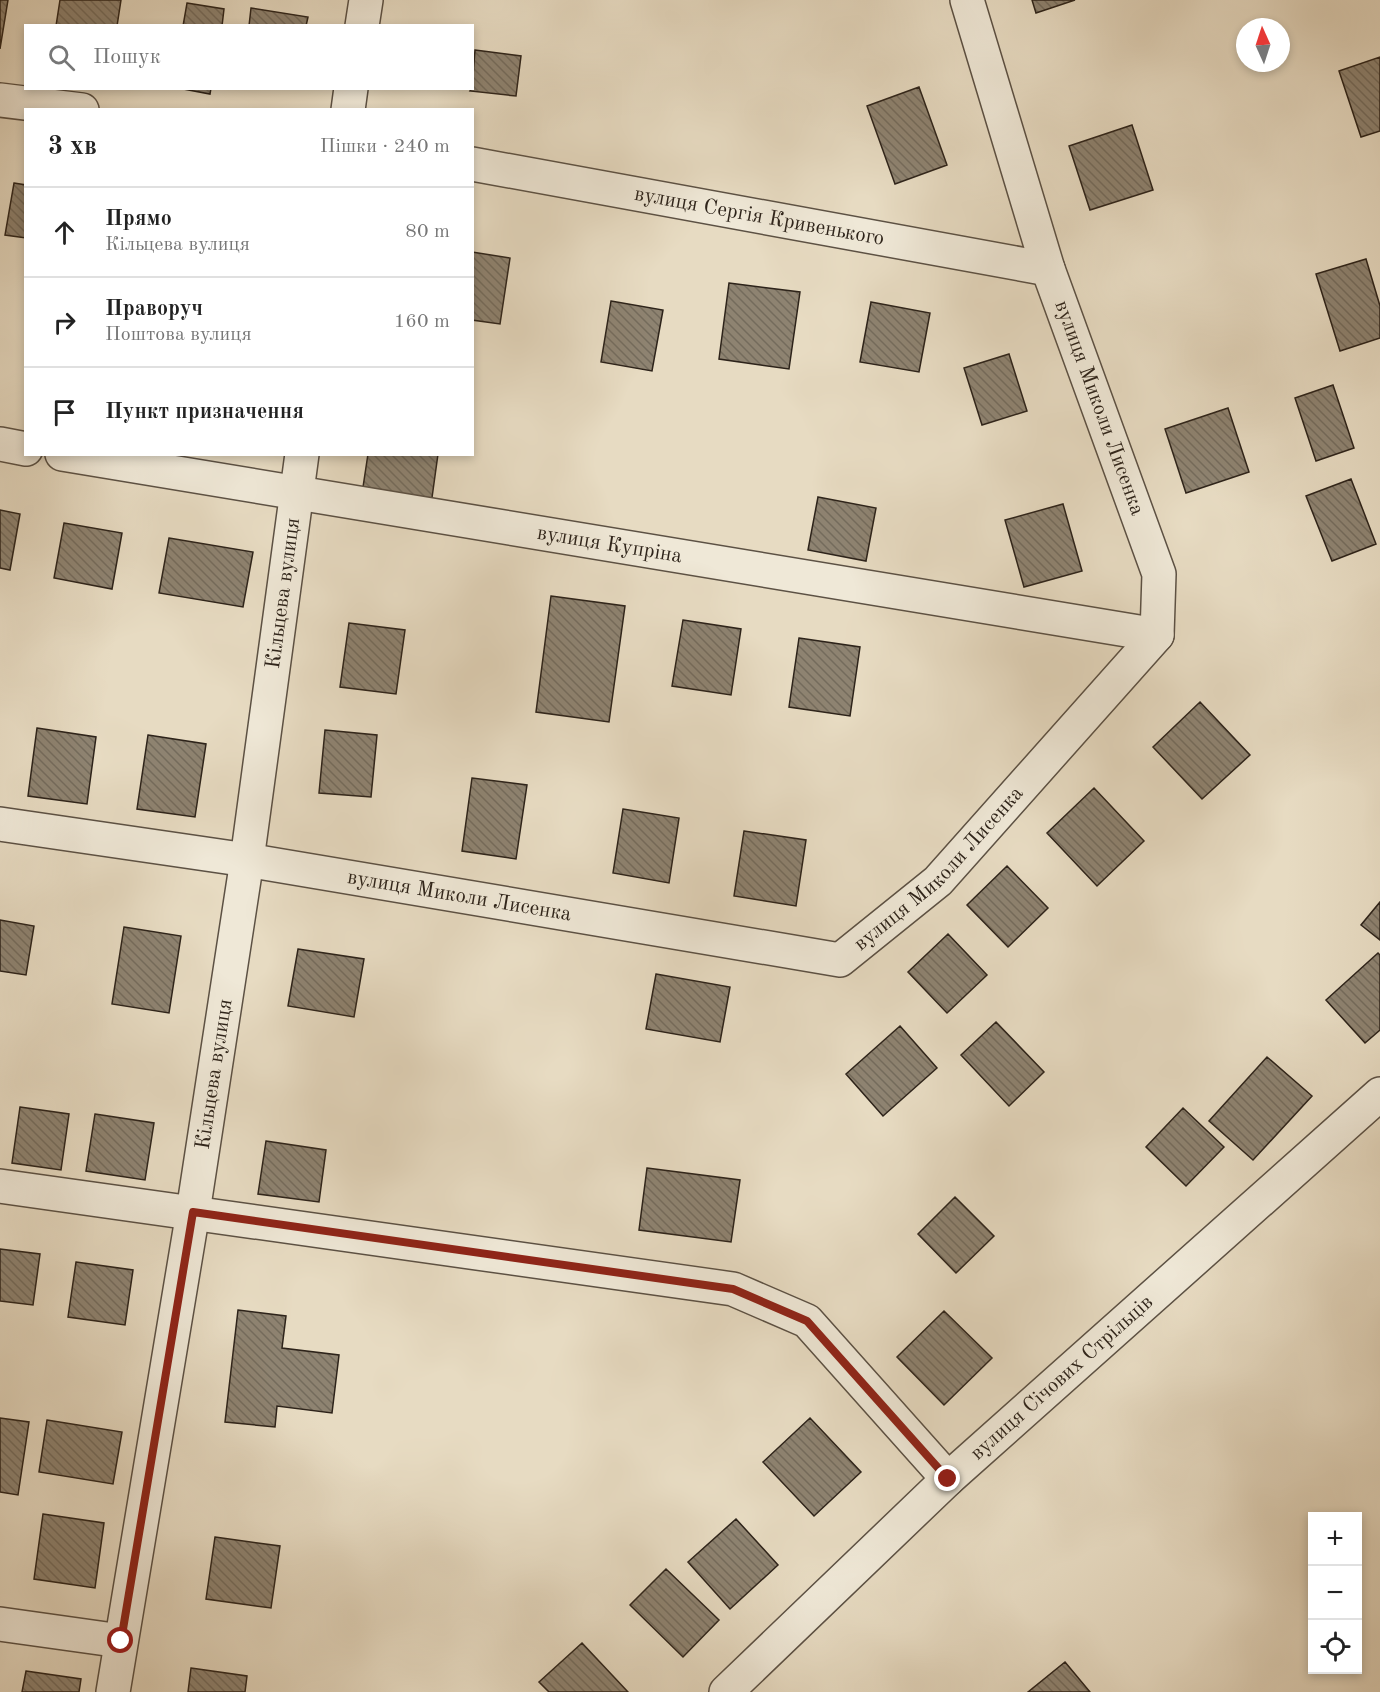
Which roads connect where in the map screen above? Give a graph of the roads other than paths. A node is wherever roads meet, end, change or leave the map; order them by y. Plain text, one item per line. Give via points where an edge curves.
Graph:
1 (366, 0) edge
2 (967, 0) edge
3 (362, 24) edge
4 (351, 90) edge
5 (0, 100) edge
6 (66, 108) edge
7 (348, 108) edge
8 (474, 164) edge
9 (1048, 269) junction
10 (0, 444) edge
11 (24, 448) edge
12 (74, 456) edge
13 (302, 456) edge
14 (297, 493) junction
15 (1157, 635) junction
16 (0, 824) edge
17 (246, 860) junction
18 (1380, 1094) edge
19 (0, 1186) edge
20 (193, 1212) junction
21 (948, 1479) junction
22 (0, 1624) edge
23 (121, 1641) junction
24 (112, 1692) edge
25 (726, 1692) edge

1 - 3 street
2 - 9 street, вулиця Миколи Лисенка
4 - 7 street
5 - 6 street
8 - 9 street, вулиця Сергія Кривенького
9 - 15 street, вулиця Миколи Лисенка via 1159,574
10 - 11 street
12 - 14 street, вулиця Купріна
13 - 14 street, Кільцева вулиця
14 - 15 street, вулиця Купріна
14 - 17 street, Кільцева вулиця
15 - 17 street, вулиця Миколи Лисенка via 938,881 840,960
16 - 17 street, вулиця Миколи Лисенка
17 - 20 street, Кільцева вулиця
18 - 21 street, вулиця Січових Стрільців
19 - 20 street
20 - 21 street via 733,1289 807,1321
20 - 23 street, Кільцева вулиця
21 - 25 street, вулиця Січових Стрільців
22 - 23 street
23 - 24 street, Кільцева вулиця

